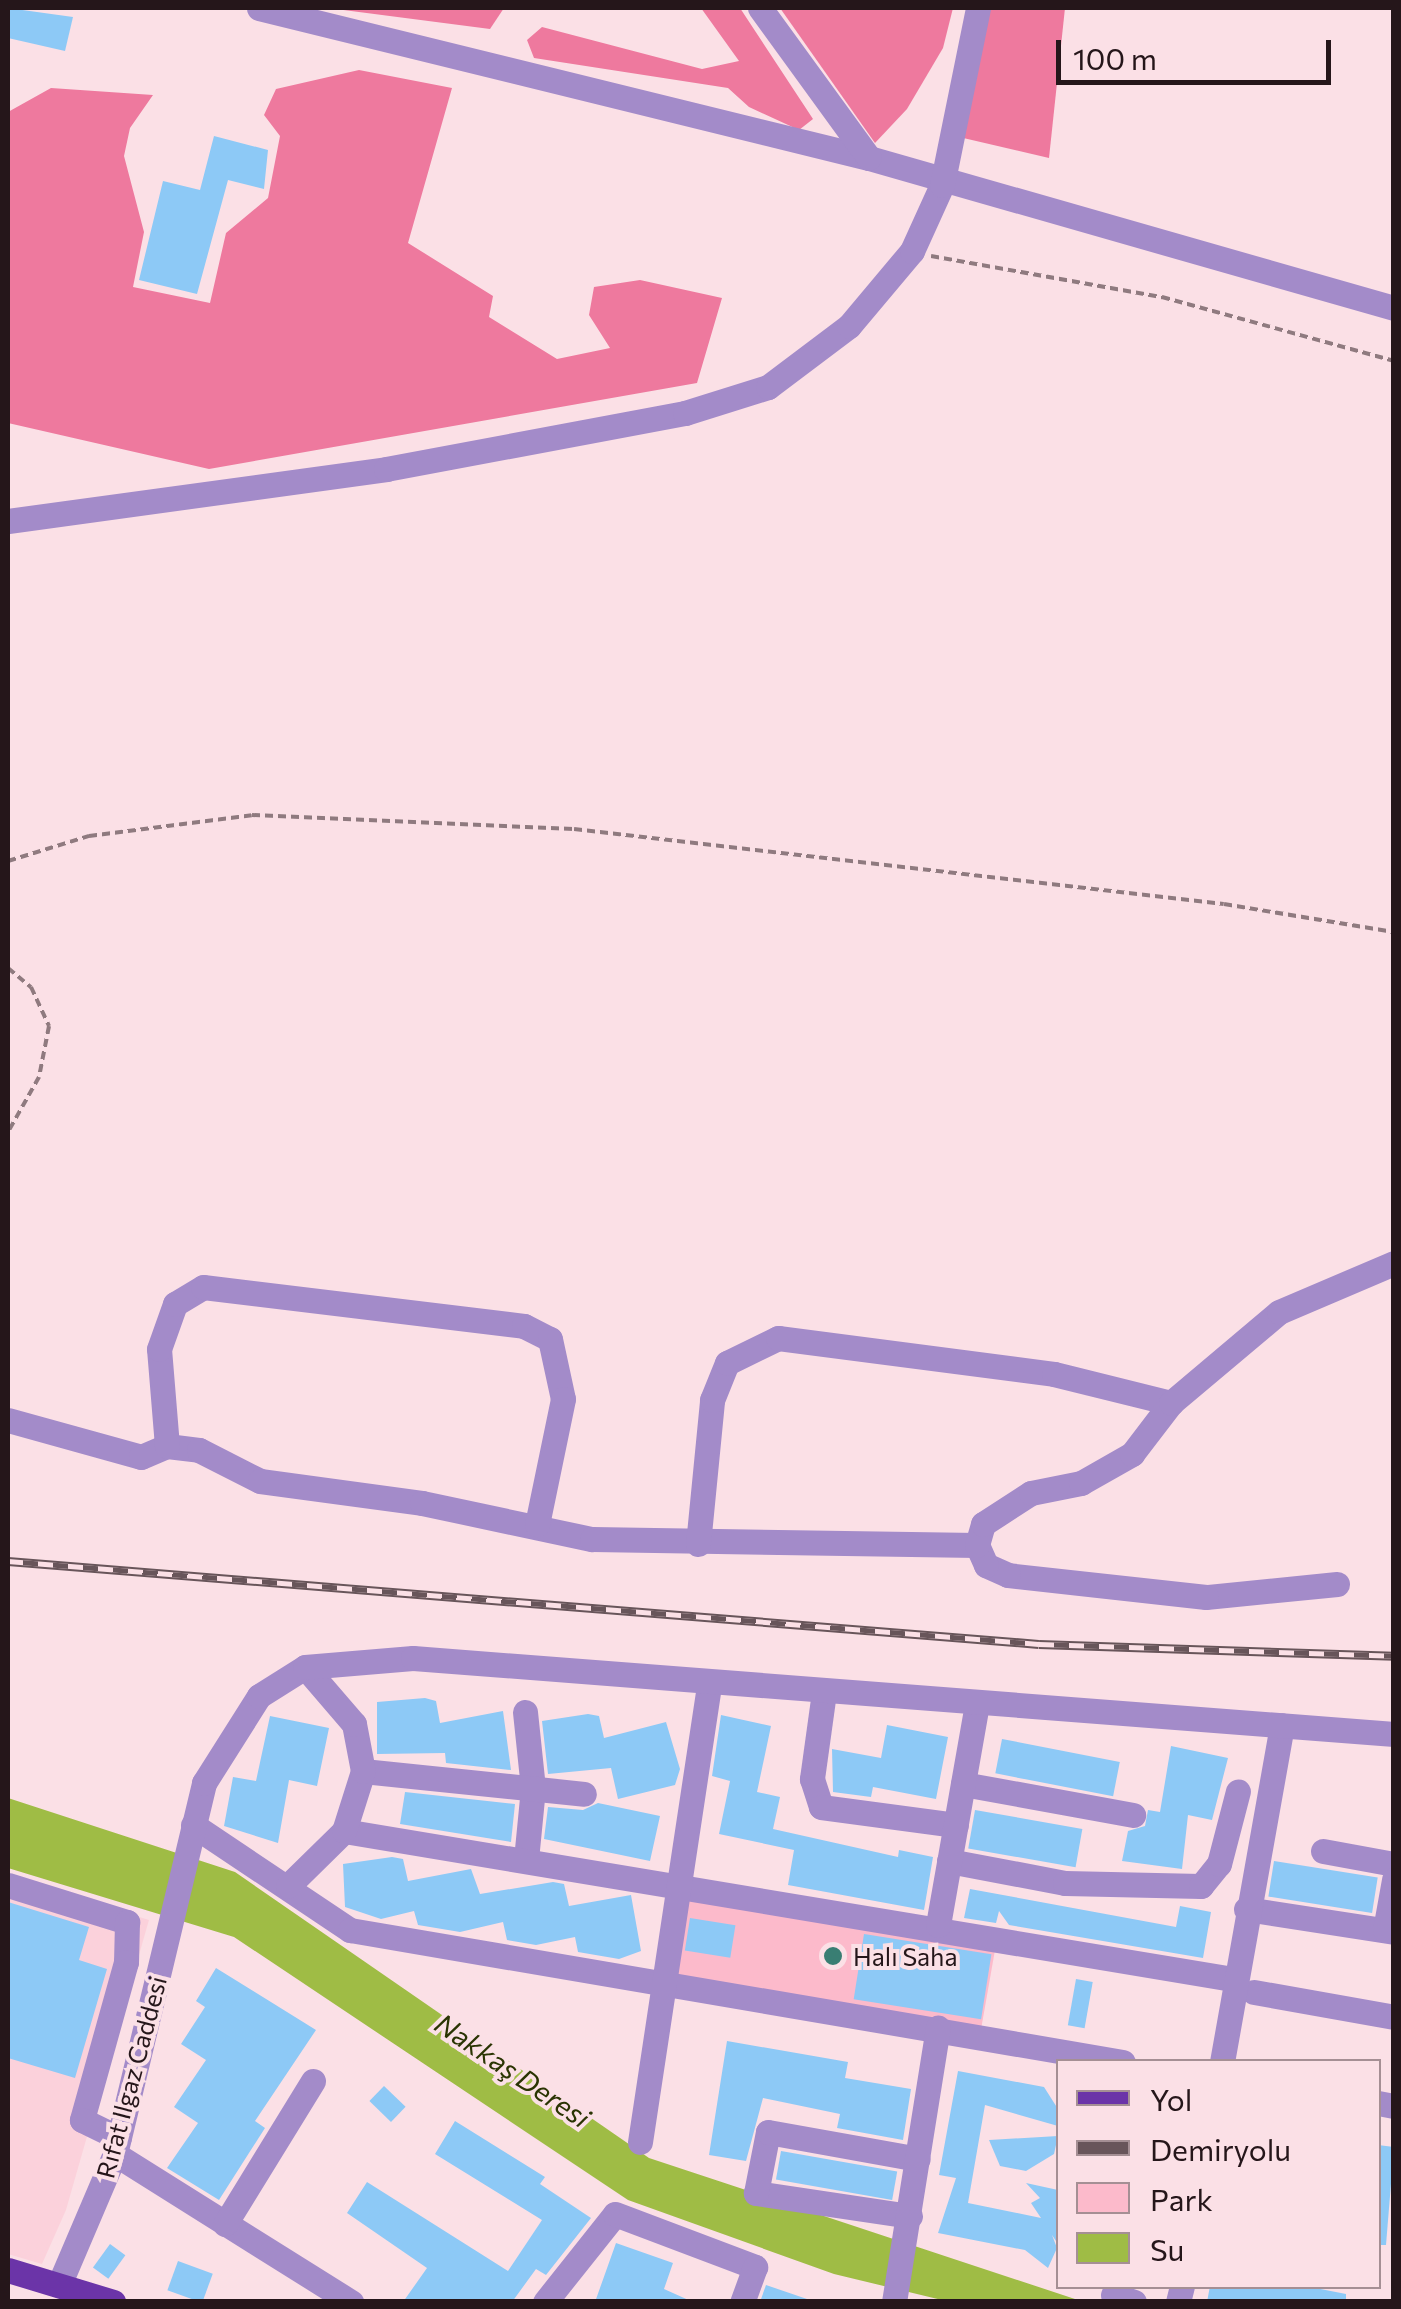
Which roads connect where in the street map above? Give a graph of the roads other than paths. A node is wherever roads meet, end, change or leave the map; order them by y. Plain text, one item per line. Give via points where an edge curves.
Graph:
1 (259, 8) edge
2 (760, 8) edge
3 (978, 8) edge
4 (868, 158) junction
5 (942, 185) junction
6 (1394, 308) edge
7 (8, 521) edge
8 (1394, 1262) edge
9 (1172, 1403) junction
10 (8, 1420) edge
11 (167, 1446) junction
12 (537, 1524) junction
13 (698, 1544) junction
14 (977, 1545) junction
15 (1337, 1584) dead end
16 (305, 1668) junction
17 (710, 1684) junction
18 (824, 1692) junction
19 (977, 1703) junction
20 (525, 1712) dead end
21 (1282, 1725) junction
22 (1394, 1734) edge
23 (363, 1771) junction
24 (963, 1784) junction
25 (533, 1788) junction
26 (1238, 1791) dead end
27 (584, 1794) dead end
28 (1133, 1815) dead end
29 (193, 1825) junction
30 (956, 1825) junction
31 (344, 1831) junction
32 (1324, 1851) dead end
33 (526, 1860) junction
34 (949, 1860) junction
35 (1394, 1864) edge
36 (676, 1880) junction
37 (1394, 1880) edge
38 (8, 1885) edge
39 (288, 1886) junction
40 (1246, 1910) junction
41 (938, 1925) junction
42 (1389, 1931) edge
43 (664, 1984) junction
44 (1243, 1985) junction
45 (1394, 2017) edge
46 (938, 2027) junction
47 (1107, 2059) edge
48 (1223, 2059) edge
49 (314, 2080) dead end
50 (640, 2142) dead end
51 (117, 2146) junction
52 (918, 2160) junction
53 (225, 2224) junction
54 (909, 2225) junction
55 (8, 2270) edge
56 (59, 2285) junction
57 (114, 2302) edge
58 (351, 2302) edge
59 (545, 2302) edge
60 (742, 2302) edge
61 (894, 2302) edge

1 - 4 street
2 - 4 street
3 - 5 street
4 - 5 street
5 - 6 street
5 - 7 street via 912,251 848,326 768,387 686,413 386,469
8 - 9 street via 1280,1312
9 - 13 street via 1054,1374 778,1338 727,1363 712,1400
9 - 14 street via 1132,1454 1081,1482 1031,1494 984,1524
10 - 11 street via 142,1457
11 - 12 street via 199,1450 260,1480
11 - 12 street via 159,1349 175,1304 203,1287 524,1326 550,1339 562,1398
12 - 13 street via 592,1539
13 - 14 street
14 - 15 street via 986,1564 1008,1575 1206,1597
16 - 17 street via 413,1658
16 - 23 street via 354,1724
16 - 29 street via 259,1696 227,1739
17 - 18 street
17 - 36 street
18 - 19 street
18 - 30 street via 812,1779 821,1806
19 - 21 street
19 - 24 street
20 - 25 street
21 - 22 street
21 - 40 street
23 - 25 street
23 - 31 street
24 - 28 street
24 - 30 street
25 - 27 street
25 - 33 street
26 - 34 street via 1219,1864 1200,1886 1065,1882
29 - 39 street
29 - 51 street, Rıfat Ilgaz Caddesi
30 - 34 street
31 - 33 street
31 - 39 street
32 - 35 street
33 - 36 street
34 - 41 street
36 - 41 street
36 - 43 street
37 - 42 street
38 - 51 street via 127,1922 126,1962 82,2120
39 - 43 street via 350,1930
40 - 42 street
40 - 44 street
41 - 44 street
43 - 46 street
43 - 50 street
44 - 45 street
44 - 48 street
46 - 47 street
46 - 52 street
49 - 53 street
51 - 53 street
51 - 56 street, Rıfat Ilgaz Caddesi
52 - 54 street
52 - 54 street via 768,2132 756,2194
53 - 58 street
54 - 61 street
55 - 56 main road
56 - 57 main road
59 - 60 street via 616,2214 755,2267

